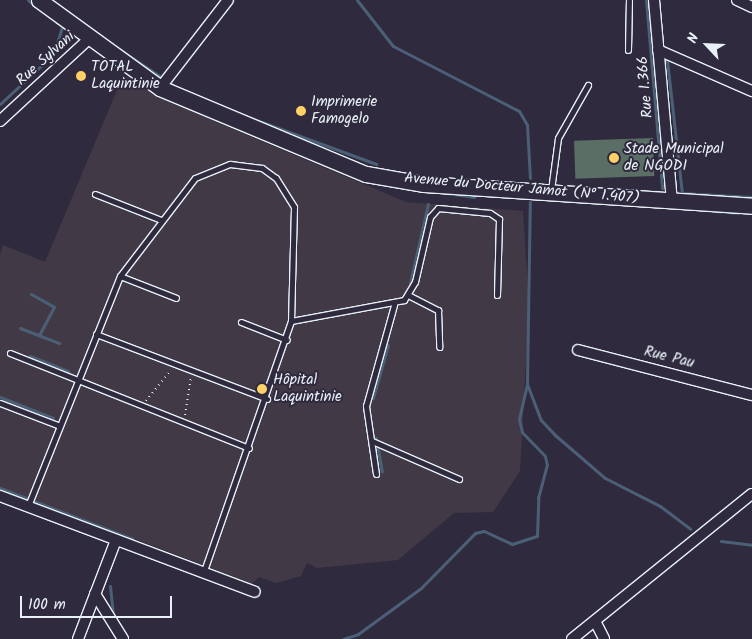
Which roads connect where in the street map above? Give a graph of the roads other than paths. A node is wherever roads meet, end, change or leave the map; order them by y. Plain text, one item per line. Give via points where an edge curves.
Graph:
1 (39, 0) edge
2 (228, 0) edge
3 (629, 0) edge
4 (654, 0) edge
5 (737, 0) edge
6 (752, 7) edge
7 (90, 39) junction
8 (628, 50) dead end
9 (658, 50) junction
10 (588, 85) dead end
11 (160, 88) junction
12 (752, 90) edge
13 (0, 121) edge
14 (551, 193) junction
15 (95, 194) dead end
16 (672, 201) junction
17 (752, 206) edge
18 (161, 220) junction
19 (120, 276) junction
20 (497, 294) dead end
21 (408, 295) junction
22 (176, 298) dead end
23 (394, 305) junction
24 (292, 321) junction
25 (241, 322) dead end
26 (96, 334) junction
27 (287, 340) junction
28 (439, 347) dead end
29 (578, 350) dead end
30 (10, 353) dead end
31 (78, 379) junction
32 (752, 395) edge
33 (267, 399) junction
34 (0, 403) edge
35 (60, 426) junction
36 (372, 441) junction
37 (250, 448) junction
38 (376, 474) dead end
39 (459, 479) dead end
40 (752, 494) edge
41 (0, 496) edge
42 (28, 506) junction
43 (116, 540) junction
44 (203, 573) junction
45 (255, 592) dead end
46 (95, 594) junction
47 (595, 621) junction
48 (78, 639) edge
49 (123, 639) edge
50 (572, 639) edge
51 (604, 639) edge

1 - 7 main road, Avenue du Docteur Jamot (N° 1.407)
2 - 11 street
3 - 8 lane
4 - 9 street, Rue 1.366
5 - 6 street
7 - 11 main road, Avenue du Docteur Jamot (N° 1.407)
7 - 13 street, Rue Sylvani
9 - 12 street
9 - 16 street, Rue 1.366
10 - 14 lane via 558,138
11 - 14 main road, Avenue du Docteur Jamot (N° 1.407) via 366,174 424,184
14 - 16 main road, Avenue du Docteur Jamot (N° 1.407)
15 - 18 lane
16 - 17 main road, Avenue du Docteur Jamot (N° 1.407)
18 - 19 lane
18 - 24 lane via 195,178 217,166 253,165 276,178 294,207
19 - 22 lane
19 - 26 lane
20 - 21 lane via 499,219 490,213 438,208 430,217 415,282
21 - 23 lane
21 - 28 lane via 438,310
23 - 24 lane
23 - 36 lane via 366,406
24 - 27 lane
25 - 27 lane
26 - 31 lane
26 - 33 lane
27 - 33 lane
29 - 32 street, Rue Pau
30 - 31 lane
31 - 35 lane
31 - 37 lane
33 - 37 lane
34 - 35 lane
35 - 42 lane
36 - 38 lane
36 - 39 lane
37 - 44 lane
40 - 47 street
41 - 42 street
42 - 43 street
43 - 44 street
43 - 46 street
44 - 45 street
46 - 48 street
46 - 49 street
47 - 50 street
47 - 51 street

